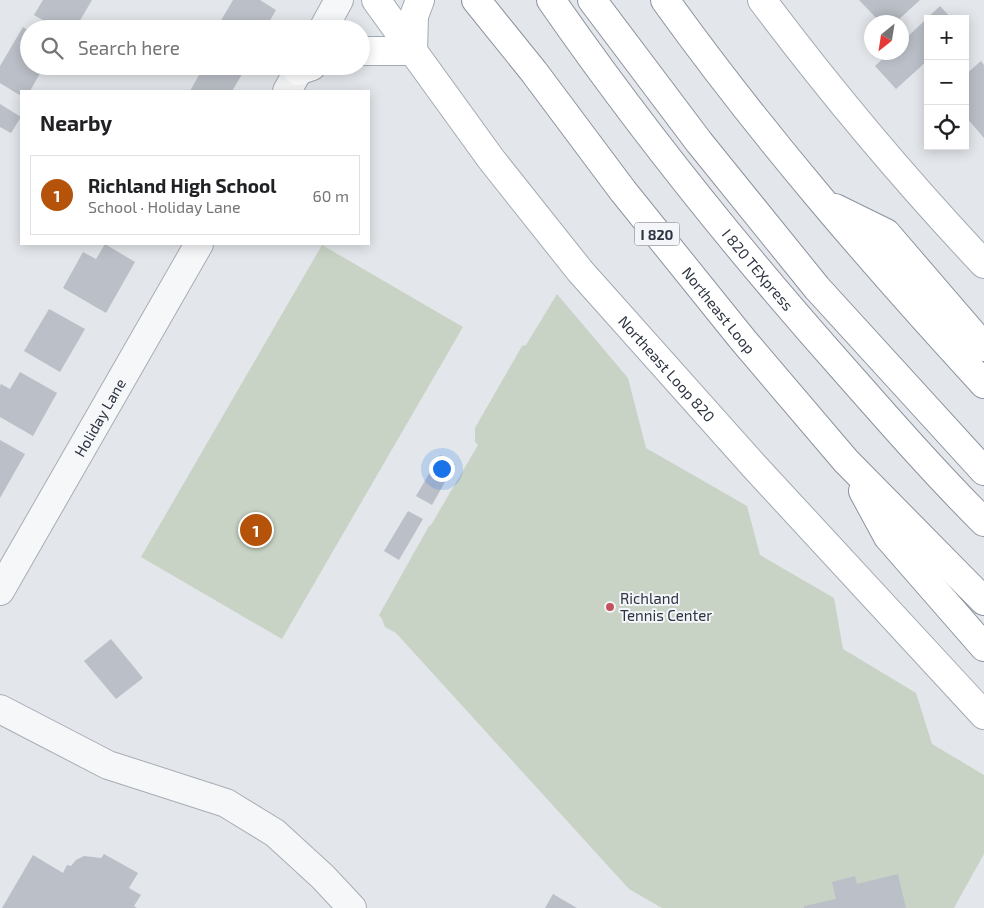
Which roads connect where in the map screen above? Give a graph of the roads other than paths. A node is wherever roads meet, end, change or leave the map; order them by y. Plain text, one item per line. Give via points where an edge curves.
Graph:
1 (339, 0) edge
2 (376, 0) edge
3 (420, 0) edge
4 (476, 0) edge
5 (551, 0) edge
6 (592, 0) edge
7 (665, 0) edge
8 (762, 0) edge
9 (327, 20) edge
10 (370, 50) edge
11 (413, 51) junction
12 (822, 202) junction
13 (198, 245) edge
14 (984, 264) edge
15 (984, 347) edge
16 (984, 384) edge
17 (846, 461) junction
18 (984, 471) edge
19 (984, 522) edge
20 (4, 576) edge
21 (984, 602) edge
22 (984, 647) edge
23 (0, 709) edge
24 (984, 715) edge
25 (352, 908) edge

1 - 9 street
2 - 11 main road, Northeast Loop 820
3 - 11 main road via 414,16
4 - 17 main road, Northeast Loop / I 820 via 623,191 737,333
5 - 19 main road, I 820 TEXpress via 670,162 796,315 942,480
6 - 18 main road via 699,142 817,288
7 - 12 main road via 714,68
8 - 14 main road via 928,203
10 - 11 main road
11 - 24 main road, Northeast Loop 820 via 491,159 580,272
12 - 15 main road via 886,232
12 - 16 main road
13 - 20 street, Holiday Lane
17 - 21 main road, Northeast Loop / I 820
17 - 22 main road via 888,537
23 - 25 street via 108,766 226,803 275,833

